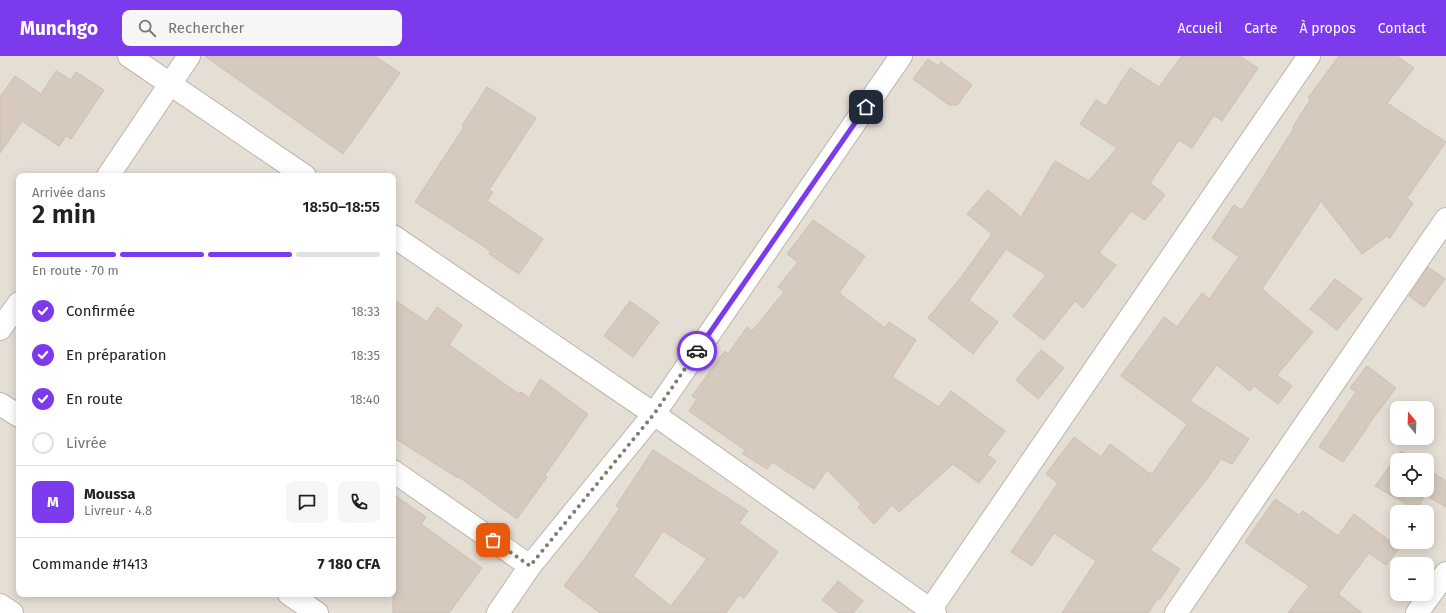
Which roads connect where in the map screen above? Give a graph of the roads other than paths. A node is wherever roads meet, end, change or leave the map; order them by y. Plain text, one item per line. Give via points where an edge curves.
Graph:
1 (129, 56) edge
2 (189, 56) edge
3 (901, 56) edge
4 (1309, 56) edge
5 (170, 84) junction
6 (110, 173) edge
7 (301, 173) edge
8 (1446, 219) edge
9 (396, 238) edge
10 (16, 307) edge
11 (0, 329) edge
12 (0, 404) edge
13 (16, 414) edge
14 (654, 414) junction
15 (396, 473) edge
16 (530, 566) junction
17 (1446, 573) edge
18 (293, 597) edge
19 (0, 605) edge
20 (931, 612) edge
21 (12, 613) edge
22 (317, 613) edge
23 (498, 613) edge
24 (1176, 613) edge
25 (1417, 613) edge

1 - 5 street
2 - 5 street
3 - 14 street
4 - 20 street
5 - 6 street
5 - 7 street
8 - 24 street
9 - 14 street
10 - 11 street
12 - 13 street
14 - 16 street
14 - 20 street
15 - 16 street
16 - 23 street
17 - 25 street
18 - 22 street
19 - 21 street

